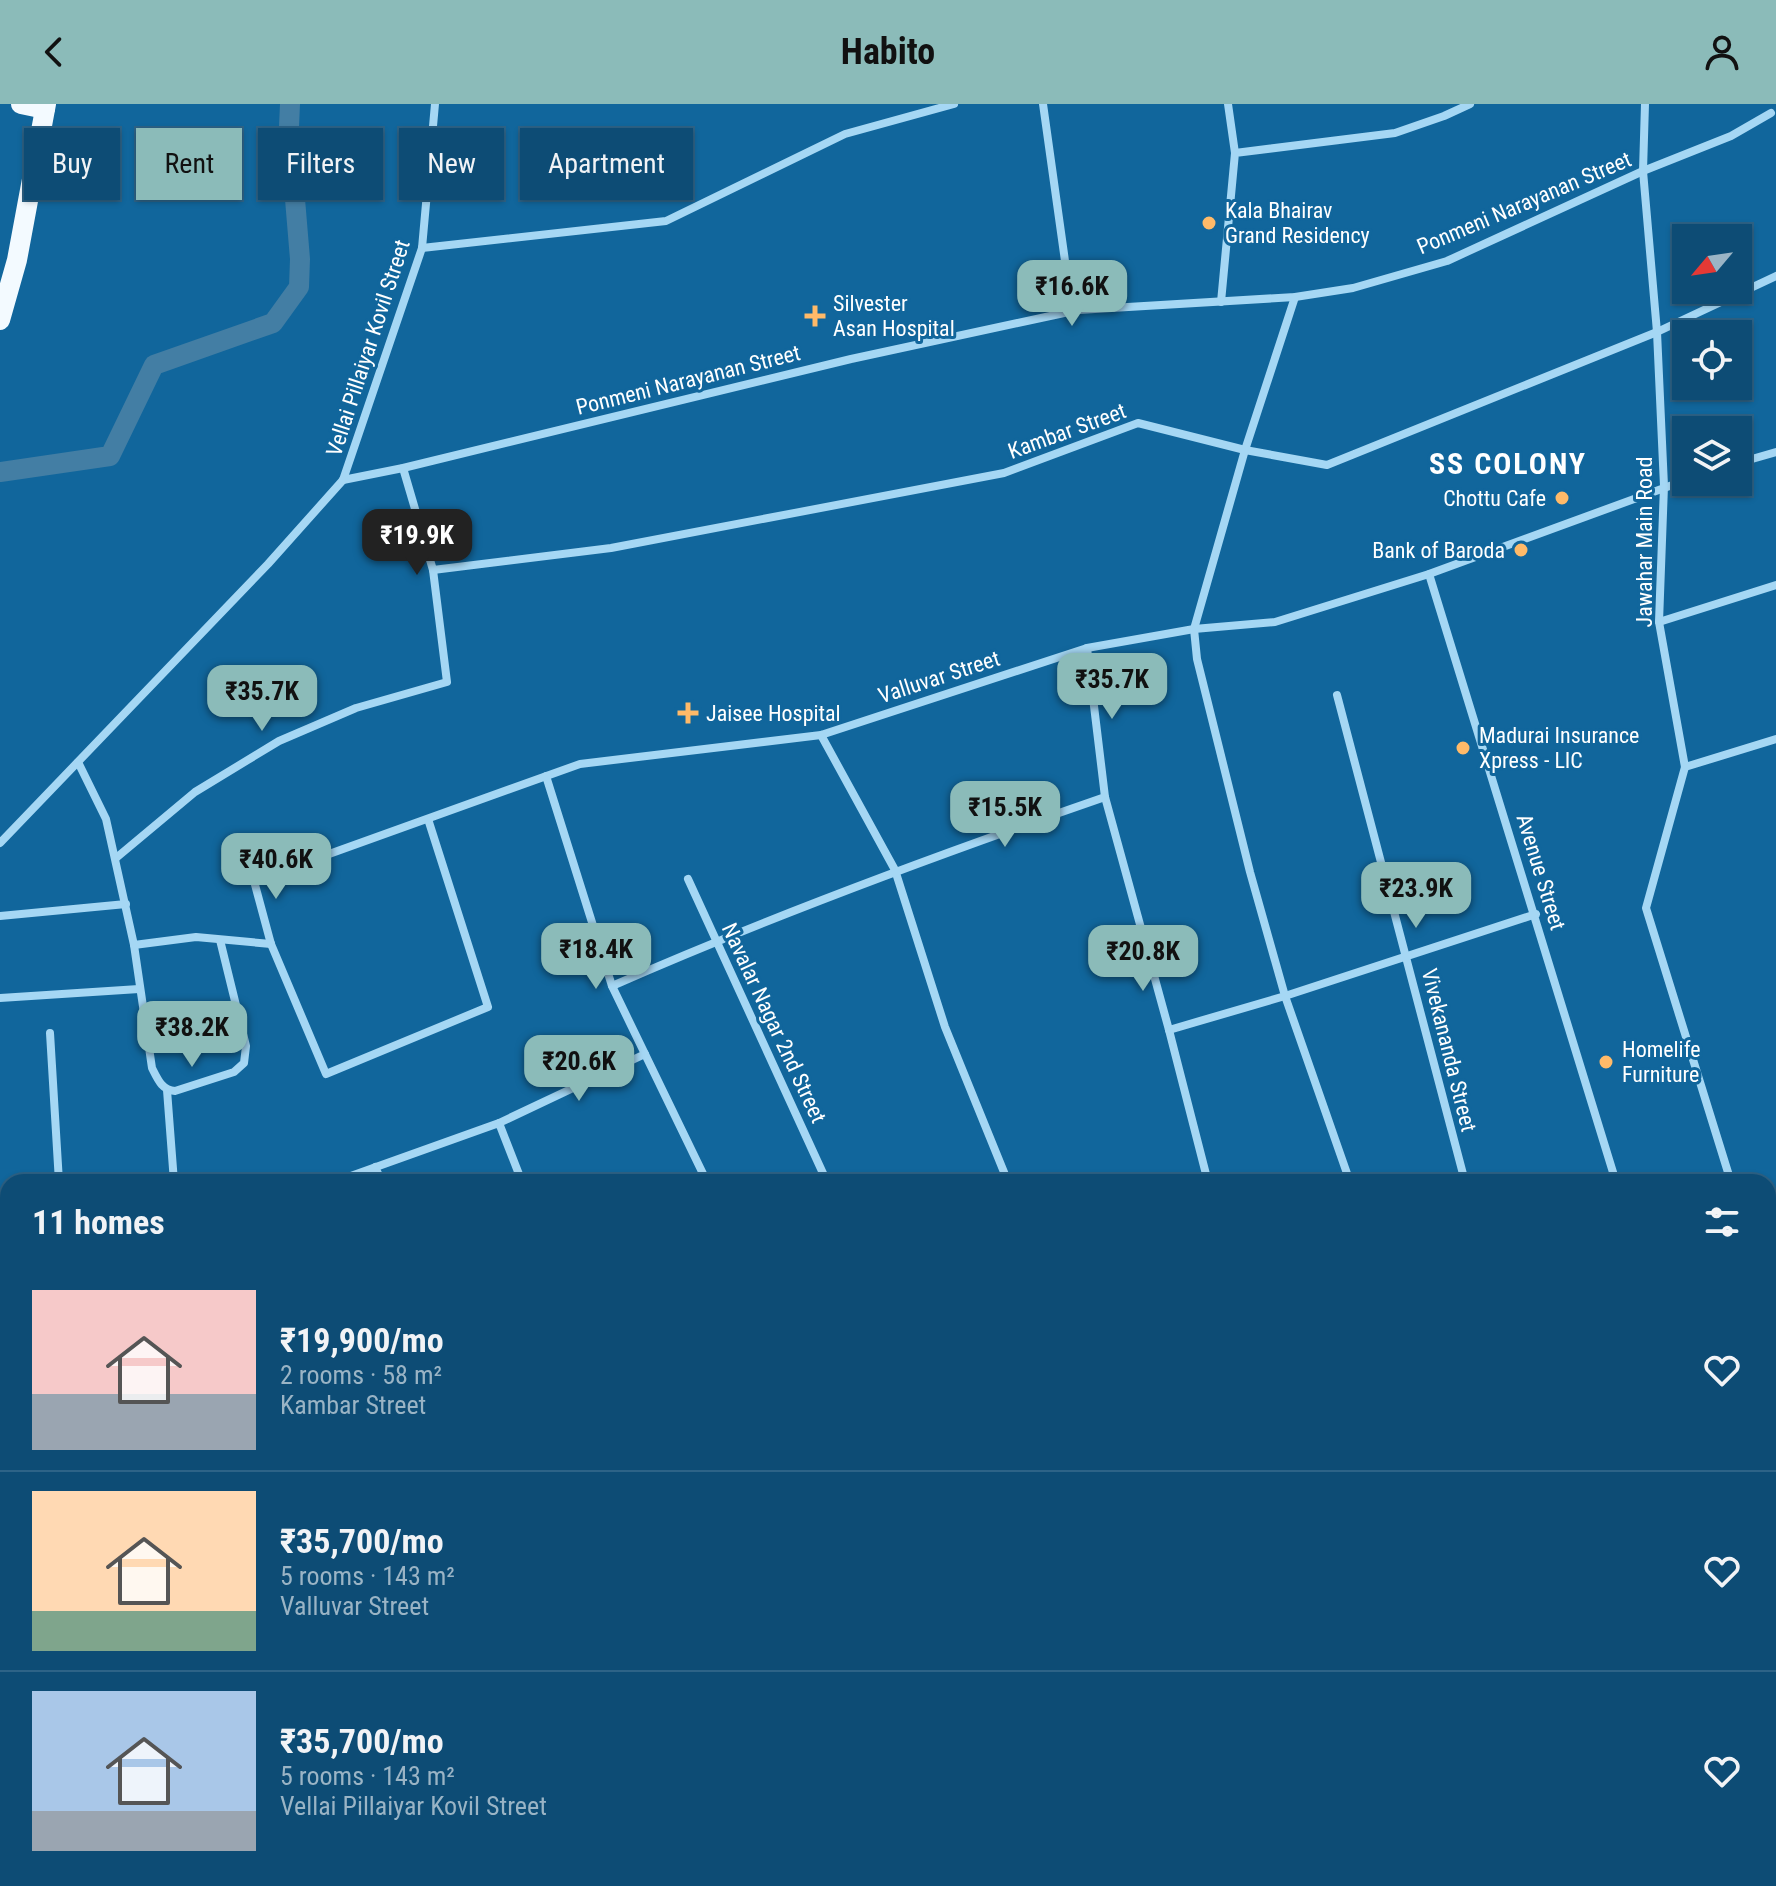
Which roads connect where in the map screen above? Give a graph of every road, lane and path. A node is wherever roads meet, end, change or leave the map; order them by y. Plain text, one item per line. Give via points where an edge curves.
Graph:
1 (21, 104) edge
2 (954, 104) edge
3 (1043, 104) edge
4 (1228, 104) edge
5 (1470, 104) edge
6 (1645, 104) edge
7 (45, 106) edge
8 (435, 108) edge
9 (1771, 113) dead end
10 (1235, 153) junction
11 (1643, 171) junction
12 (422, 248) junction
13 (1776, 276) edge
14 (1295, 297) junction
15 (1221, 302) junction
16 (1078, 310) junction
17 (0, 320) edge
18 (1657, 332) junction
19 (1245, 450) junction
20 (1776, 452) edge
21 (1752, 459) edge
22 (403, 468) junction
23 (343, 480) junction
24 (1672, 484) edge
25 (1664, 486) junction
26 (433, 570) junction
27 (1429, 574) junction
28 (1776, 585) edge
29 (1659, 622) junction
30 (1194, 629) junction
31 (1087, 648) junction
32 (1337, 695) dead end
33 (821, 735) junction
34 (1776, 739) edge
35 (78, 762) junction
36 (1685, 767) junction
37 (546, 776) junction
38 (1105, 797) junction
39 (428, 819) junction
40 (0, 843) edge
41 (116, 858) junction
42 (895, 870) junction
43 (688, 879) dead end
44 (126, 904) junction
45 (1536, 914) junction
46 (0, 916) edge
47 (220, 940) junction
48 (716, 940) junction
49 (271, 944) junction
50 (134, 945) junction
51 (1407, 956) junction
52 (612, 986) junction
53 (139, 989) junction
54 (1285, 996) junction
55 (0, 998) edge
56 (1169, 1030) junction
57 (50, 1033) dead end
58 (645, 1054) junction
59 (167, 1090) junction
60 (499, 1123) junction
61 (375, 1167) junction
62 (59, 1174) edge
63 (173, 1174) edge
64 (356, 1174) edge
65 (378, 1174) edge
66 (519, 1174) edge
67 (703, 1174) edge
68 (823, 1174) edge
69 (1005, 1174) edge
70 (1206, 1174) edge
71 (1347, 1174) edge
72 (1463, 1174) edge
73 (1614, 1174) edge
74 (1729, 1174) edge

1 - 7 main road
2 - 12 street via 845,134 666,221
3 - 16 street via 1066,268
4 - 10 street
5 - 10 street via 1395,133
6 - 11 street, Jawahar Main Road
7 - 17 main road via 17,260
8 - 12 street, Vellai Pillaiyar Kovil Street
9 - 11 street, Ponmeni Narayanan Street via 1731,136
10 - 15 street
11 - 14 street, Ponmeni Narayanan Street via 1447,261 1353,288
11 - 18 street, Jawahar Main Road
12 - 23 street, Vellai Pillaiyar Kovil Street
13 - 18 street, Kambar Street
14 - 15 street, Ponmeni Narayanan Street
14 - 19 street
15 - 16 street, Ponmeni Narayanan Street
16 - 22 street, Ponmeni Narayanan Street via 851,359
18 - 19 street, Kambar Street via 1327,465
18 - 25 street, Jawahar Main Road
19 - 26 street, Kambar Street via 1138,423 1004,473 611,548
19 - 30 street
20 - 21 street
22 - 23 street, Ponmeni Narayanan Street
22 - 26 street
23 - 35 street, Vellai Pillaiyar Kovil Street
24 - 25 street, Valluvar Street
25 - 27 street, Valluvar Street
25 - 29 street, Jawahar Main Road
26 - 41 street via 447,682 356,708 279,741 195,792
27 - 30 street, Valluvar Street via 1275,622
27 - 45 street, Avenue Street
28 - 29 street
29 - 36 street, Jawahar Main Road
30 - 31 street, Valluvar Street
30 - 54 street via 1238,827
31 - 33 street, Valluvar Street
31 - 38 street
32 - 51 street, Vivekananda Street
33 - 37 street, Valluvar Street via 580,764
33 - 42 street
34 - 36 street
35 - 40 street, Vellai Pillaiyar Kovil Street
35 - 41 street via 106,819
36 - 74 street, Jawahar Main Road via 1646,908
37 - 39 street, Valluvar Street
37 - 52 street
38 - 42 street
38 - 56 street
39 - 49 street, Valluvar Street via 254,881
39 - 49 street via 488,1007 326,1074
41 - 44 street
42 - 48 street
42 - 69 street via 945,1027
43 - 48 street, Navalar Nagar 2nd Street
44 - 46 street
44 - 50 street
45 - 51 street
45 - 73 street, Avenue Street
47 - 49 street
47 - 50 street via 196,937
47 - 59 street via 246,1046 244,1063 234,1072
48 - 52 street
48 - 68 street, Navalar Nagar 2nd Street
50 - 53 street
51 - 54 street
51 - 72 street, Vivekananda Street
52 - 58 street
53 - 55 street
53 - 59 street via 152,1068
54 - 56 street
54 - 71 street
56 - 70 street
57 - 62 street
58 - 60 street
58 - 67 street
59 - 63 street
60 - 61 street
60 - 66 street
61 - 64 street
61 - 65 street

